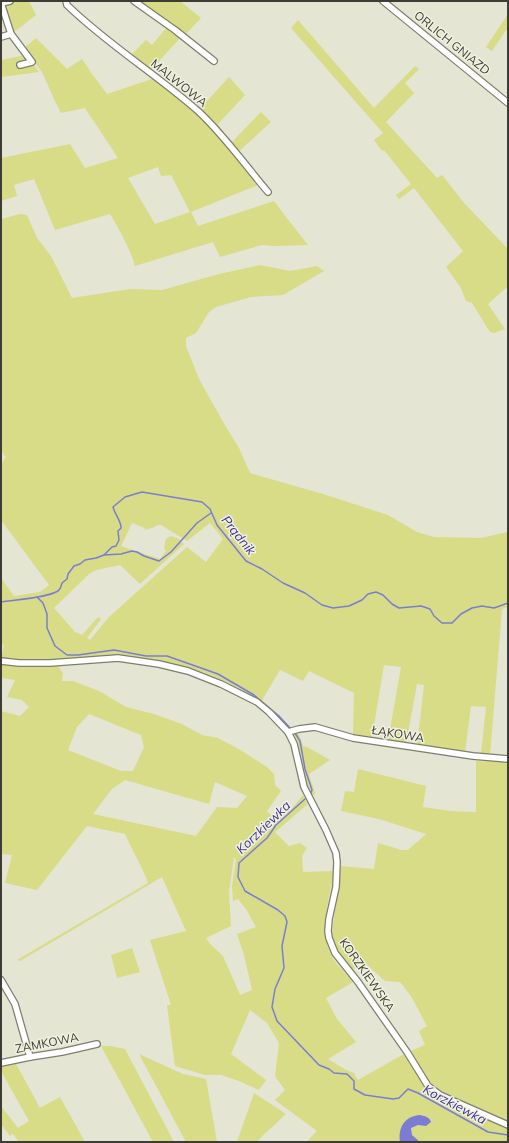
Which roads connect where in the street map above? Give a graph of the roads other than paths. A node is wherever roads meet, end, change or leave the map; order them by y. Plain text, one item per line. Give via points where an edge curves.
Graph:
1 (10, 1) edge
2 (66, 1) edge
3 (134, 1) edge
4 (382, 1) edge
5 (11, 34) junction
6 (1, 37) edge
7 (214, 61) dead end
8 (20, 65) dead end
9 (508, 103) edge
10 (268, 192) dead end
11 (1, 661) edge
12 (288, 732) junction
13 (508, 759) edge
14 (1, 980) edge
15 (97, 1044) dead end
16 (30, 1056) junction
17 (1, 1063) edge
18 (508, 1125) edge

1 - 5 street via 2,6
2 - 10 street, MALWOWA via 85,22 198,112 219,132
3 - 7 street
4 - 9 street, ORLICH GNIAZD
5 - 6 street
5 - 8 street via 32,62
11 - 12 street, KORZKIEWSKA via 50,663 118,658 188,671 222,684 257,702
12 - 13 street, ŁĄKOWA via 315,727 353,738
12 - 18 street, KORZKIEWSKA via 297,752 304,787 336,853 336,887 328,931 335,953 407,1052 428,1086 440,1095
14 - 16 street via 15,1004
15 - 16 street, ZAMKOWA via 57,1054
16 - 17 street, ZAMKOWA

